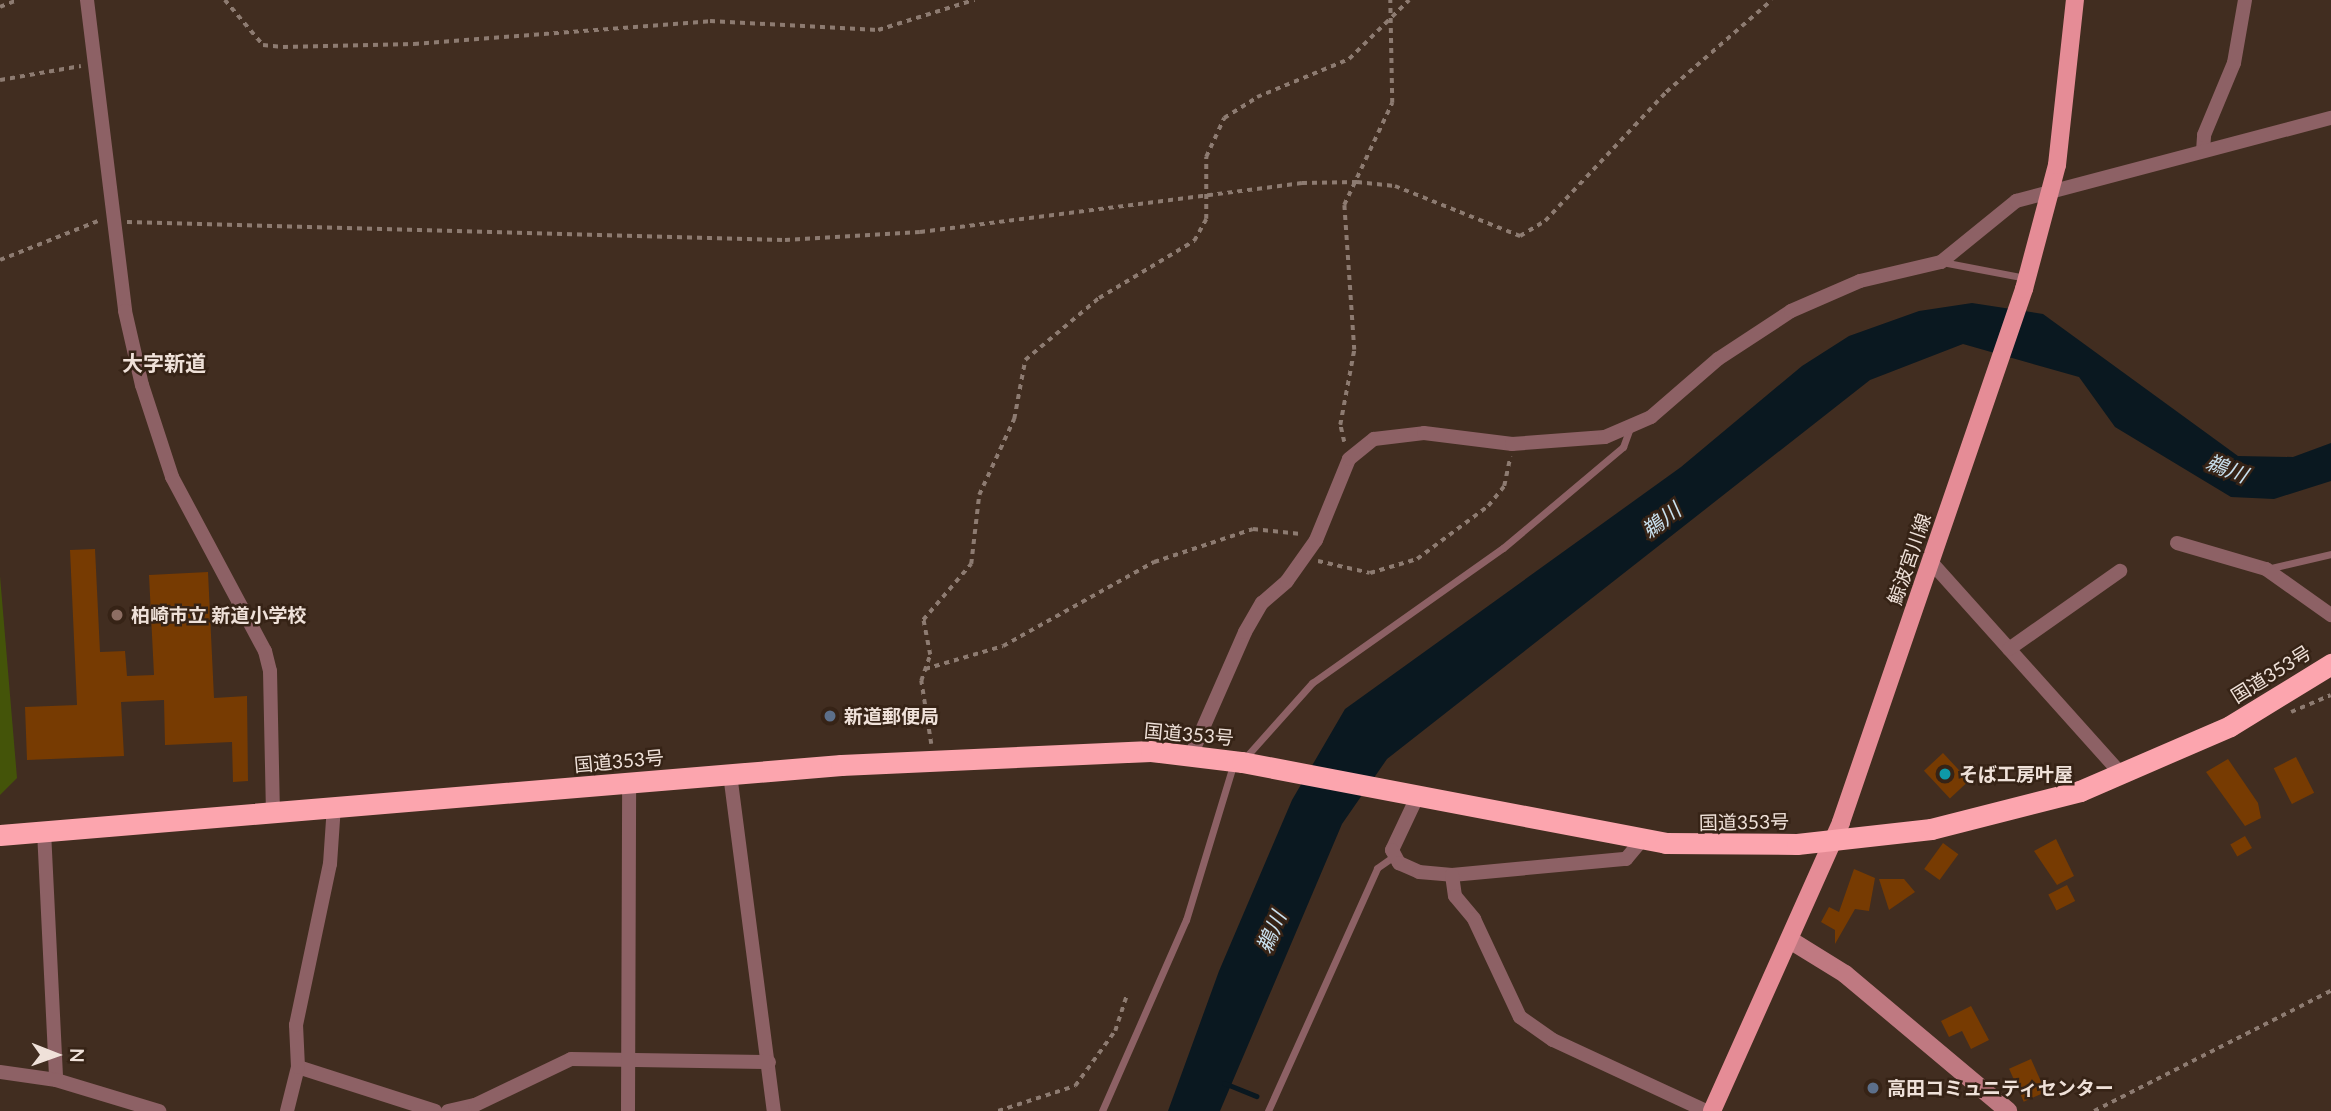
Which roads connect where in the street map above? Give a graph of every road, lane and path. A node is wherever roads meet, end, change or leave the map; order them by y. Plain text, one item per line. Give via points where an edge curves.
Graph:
1 (17, 0) edge
2 (87, 0) edge
3 (225, 0) edge
4 (974, 0) edge
5 (1390, 0) edge
6 (1409, 0) edge
7 (1772, 0) edge
8 (2075, 0) edge
9 (2245, 0) edge
10 (0, 7) edge
11 (1391, 16) junction
12 (98, 63) junction
13 (0, 80) edge
14 (2331, 118) edge
15 (2203, 152) junction
16 (2052, 191) junction
17 (1202, 196) junction
18 (115, 221) junction
19 (0, 260) edge
20 (1941, 262) junction
21 (2026, 284) junction
22 (1630, 428) junction
23 (1512, 444) junction
24 (1349, 459) junction
25 (1316, 540) junction
26 (2176, 543) dead end
27 (2331, 554) edge
28 (1306, 557) junction
29 (1931, 562) junction
30 (2266, 569) junction
31 (2120, 571) dead end
32 (2331, 615) edge
33 (2009, 649) junction
34 (2331, 664) edge
35 (925, 669) junction
36 (1192, 753) junction
37 (934, 760) junction
38 (1242, 762) junction
39 (730, 774) junction
40 (2123, 775) junction
41 (629, 783) junction
42 (1413, 794) junction
43 (334, 806) junction
44 (273, 812) junction
45 (44, 831) junction
46 (0, 835) edge
47 (1643, 839) junction
48 (1833, 841) junction
49 (1392, 857) junction
50 (1452, 875) junction
51 (1790, 940) junction
52 (2331, 991) edge
53 (1126, 997) dead end
54 (625, 1062) junction
55 (769, 1062) junction
56 (298, 1068) junction
57 (0, 1072) edge
58 (56, 1080) junction
59 (159, 1111) edge
60 (287, 1111) edge
61 (435, 1111) edge
62 (448, 1111) edge
63 (628, 1111) edge
64 (774, 1111) edge
65 (998, 1111) edge
66 (1102, 1111) edge
67 (1268, 1111) edge
68 (1706, 1111) edge
69 (1712, 1111) edge
70 (2008, 1111) edge
71 (2094, 1111) edge

1 - 10 path
2 - 12 street
3 - 4 path via 263,45 283,47 524,38 709,21 878,30
5 - 11 path
6 - 11 path
7 - 17 path via 1667,92 1531,234 1508,234 1395,186 1343,181
8 - 16 main road, 鯨波宮川線
9 - 15 street via 2234,63 2204,135
11 - 17 path via 1349,59 1257,97 1224,118 1211,138
11 - 24 path via 1392,103 1344,205 1354,350 1340,425
12 - 13 path
12 - 18 street
14 - 15 street
15 - 16 street
16 - 20 street via 2016,201
16 - 21 main road, 鯨波宮川線
17 - 18 path via 920,232 785,240
17 - 35 path via 1206,219 1194,241 1099,298 1025,360 1014,419 979,495 971,564 923,620 930,644
18 - 19 path via 92,220
18 - 44 street via 125,311 172,477 264,651 270,671
20 - 21 lane
20 - 22 street via 1860,281 1791,311
21 - 29 main road, 鯨波宮川線
22 - 23 street via 1577,443
22 - 38 lane via 1623,447 1513,539 1312,683
23 - 24 street via 1394,433 1374,439
23 - 28 path via 1504,486 1488,506 1417,559 1370,573
24 - 25 street
25 - 28 street
25 - 35 path via 1288,531 1241,533 1154,562 1003,646
26 - 30 street
27 - 30 lane
28 - 36 street via 1262,603 1245,632
29 - 33 street
29 - 48 main road, 鯨波宮川線
30 - 32 street
31 - 33 street
33 - 40 street
34 - 40 highway, 国道353号 via 2230,726
35 - 37 path via 921,681
36 - 37 highway, 国道353号
36 - 38 highway, 国道353号
37 - 39 highway, 国道353号
38 - 42 highway, 国道353号
38 - 66 lane via 1186,920
39 - 41 highway, 国道353号
39 - 55 street
40 - 48 highway, 国道353号 via 2001,815
41 - 43 highway, 国道353号
41 - 54 street
42 - 47 highway, 国道353号
42 - 49 street
43 - 44 highway, 国道353号
43 - 56 street via 330,864 296,1025
44 - 45 highway, 国道353号
45 - 46 highway, 国道353号
45 - 58 street
47 - 48 highway, 国道353号 via 1712,847
47 - 50 street via 1626,859
48 - 51 main road, 鯨波宮川線
49 - 50 street via 1419,872
49 - 67 lane via 1377,868
50 - 68 street via 1455,896 1474,919 1520,1017 1539,1033
51 - 69 main road, 鯨波宮川線
51 - 70 street via 1845,974
52 - 71 path
53 - 65 path via 1115,1031 1075,1086
54 - 55 street
54 - 62 street via 562,1060 475,1105
54 - 63 street
55 - 64 street
56 - 60 street
56 - 61 street
57 - 58 street
58 - 59 street

